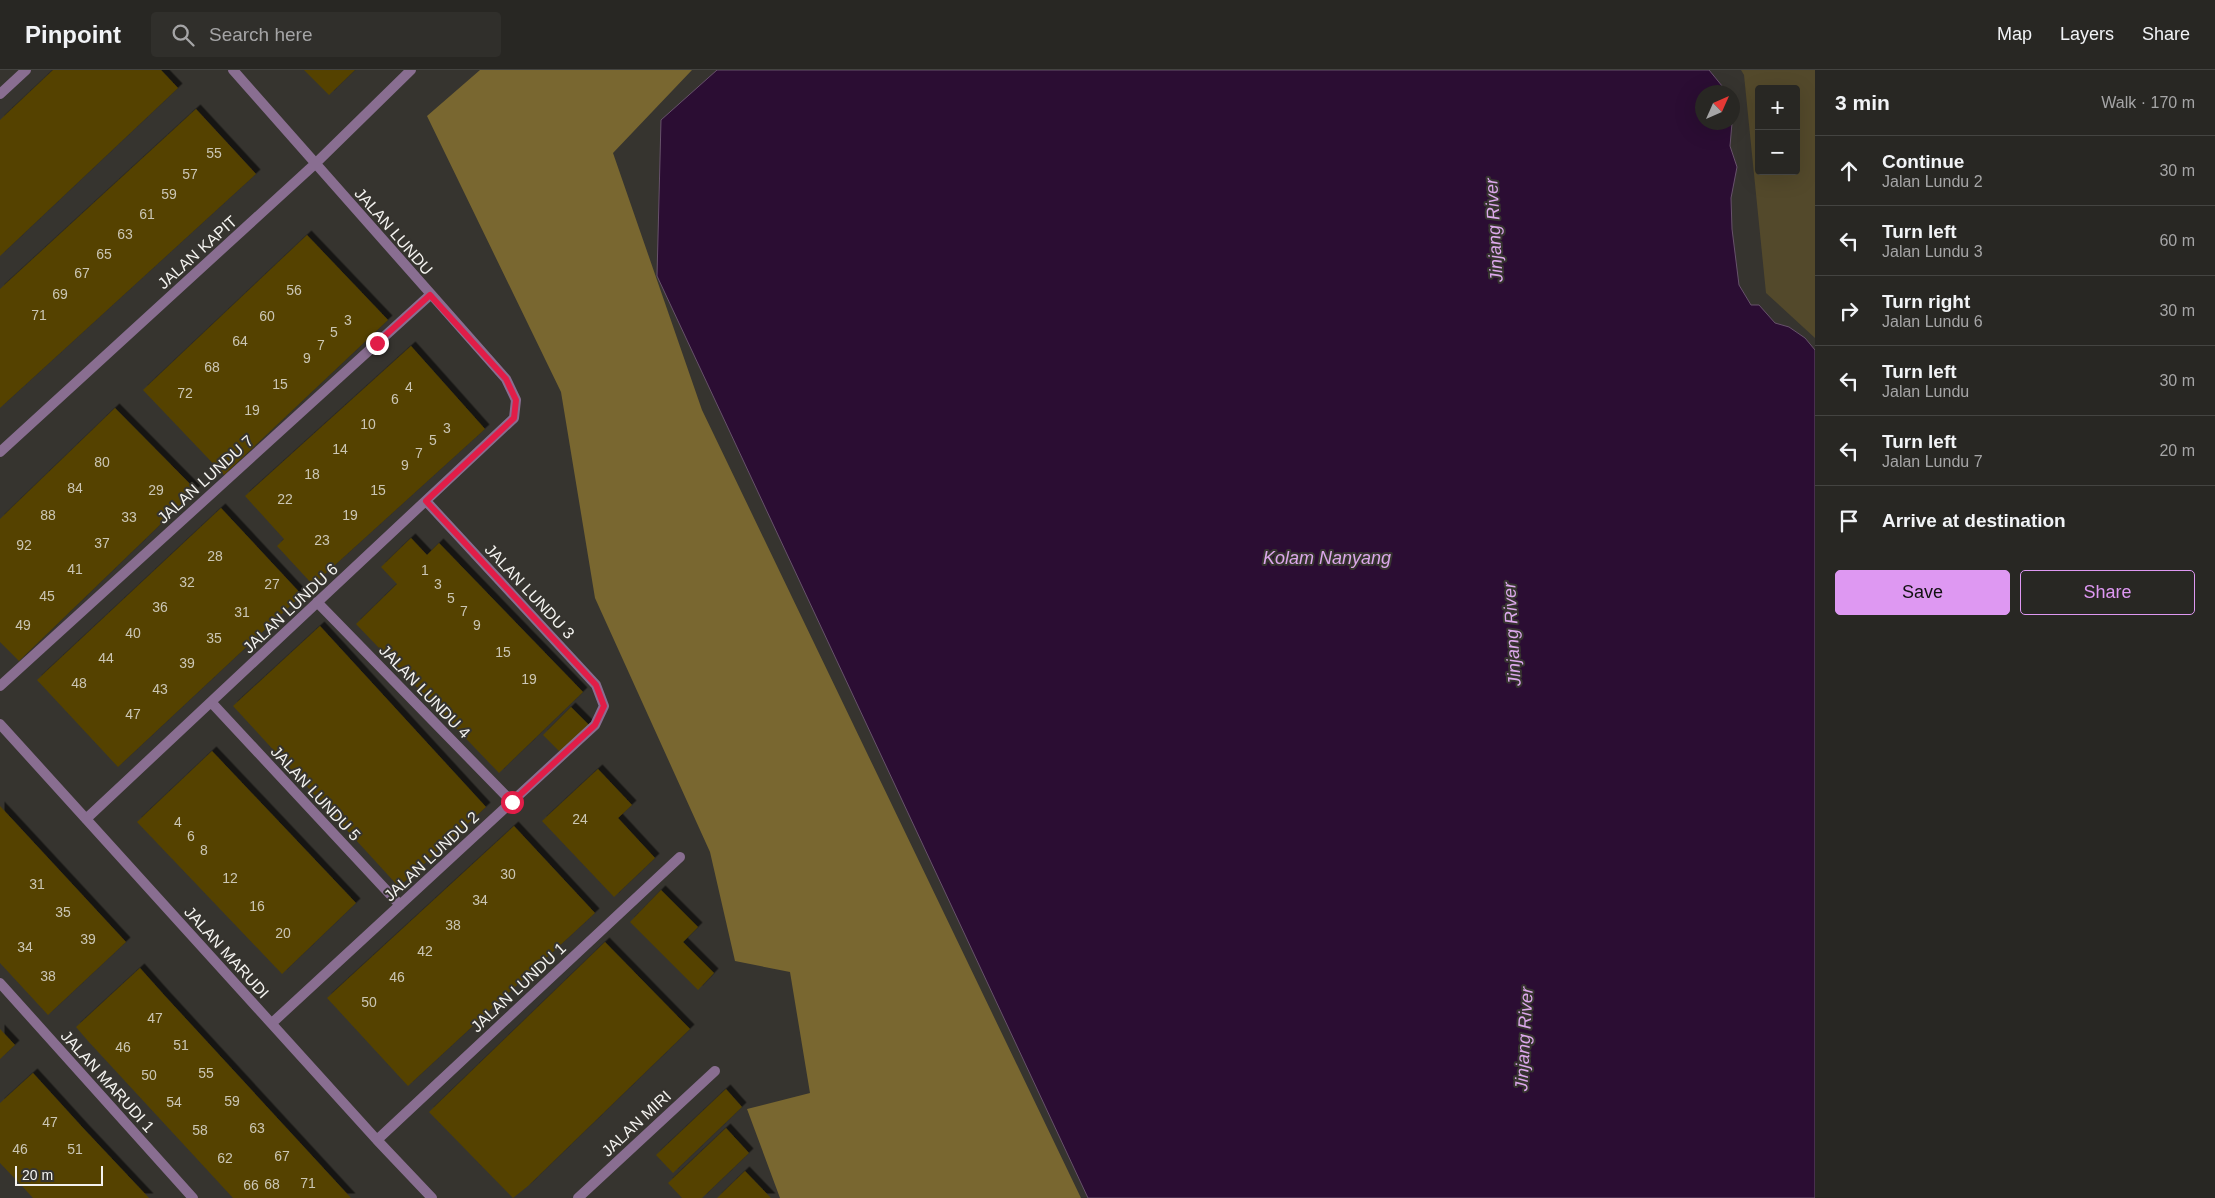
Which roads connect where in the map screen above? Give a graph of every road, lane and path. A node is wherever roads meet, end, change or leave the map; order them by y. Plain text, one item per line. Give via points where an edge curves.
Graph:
1 (26, 70) edge
2 (233, 70) edge
3 (411, 70) edge
4 (0, 94) edge
5 (316, 163) junction
6 (430, 295) junction
7 (514, 418) joint
8 (0, 452) edge
9 (426, 501) junction
10 (317, 602) junction
11 (0, 686) edge
12 (211, 702) junction
13 (604, 706) joint
14 (0, 724) edge
15 (512, 802) junction
16 (86, 819) junction
17 (680, 857) dead end
18 (400, 905) junction
19 (0, 983) edge
20 (272, 1024) junction
21 (715, 1071) dead end
22 (377, 1140) junction
23 (193, 1198) edge
24 (432, 1198) edge
25 (578, 1198) edge

1 - 4 street
2 - 5 street, JALAN LUNDU
3 - 5 street, JALAN KAPIT
5 - 6 street, JALAN LUNDU
5 - 8 street, JALAN KAPIT
6 - 7 street, JALAN LUNDU via 506,379 516,400
6 - 11 street, JALAN LUNDU 7
7 - 9 street, JALAN LUNDU 6
9 - 10 street, JALAN LUNDU 6
9 - 13 street, JALAN LUNDU 3 via 596,685
10 - 12 street, JALAN LUNDU 6
10 - 15 street, JALAN LUNDU 4
12 - 16 street, JALAN LUNDU 6
12 - 18 street, JALAN LUNDU 5
13 - 15 street, JALAN LUNDU 2 via 595,725
14 - 16 street, JALAN MARUDI
15 - 18 street, JALAN LUNDU 2
16 - 20 street, JALAN MARUDI
17 - 22 street, JALAN LUNDU 1
18 - 20 street, JALAN LUNDU 2
19 - 23 street, JALAN MARUDI 1
20 - 22 street, JALAN MARUDI
21 - 25 street, JALAN MIRI
22 - 24 street, JALAN MARUDI

